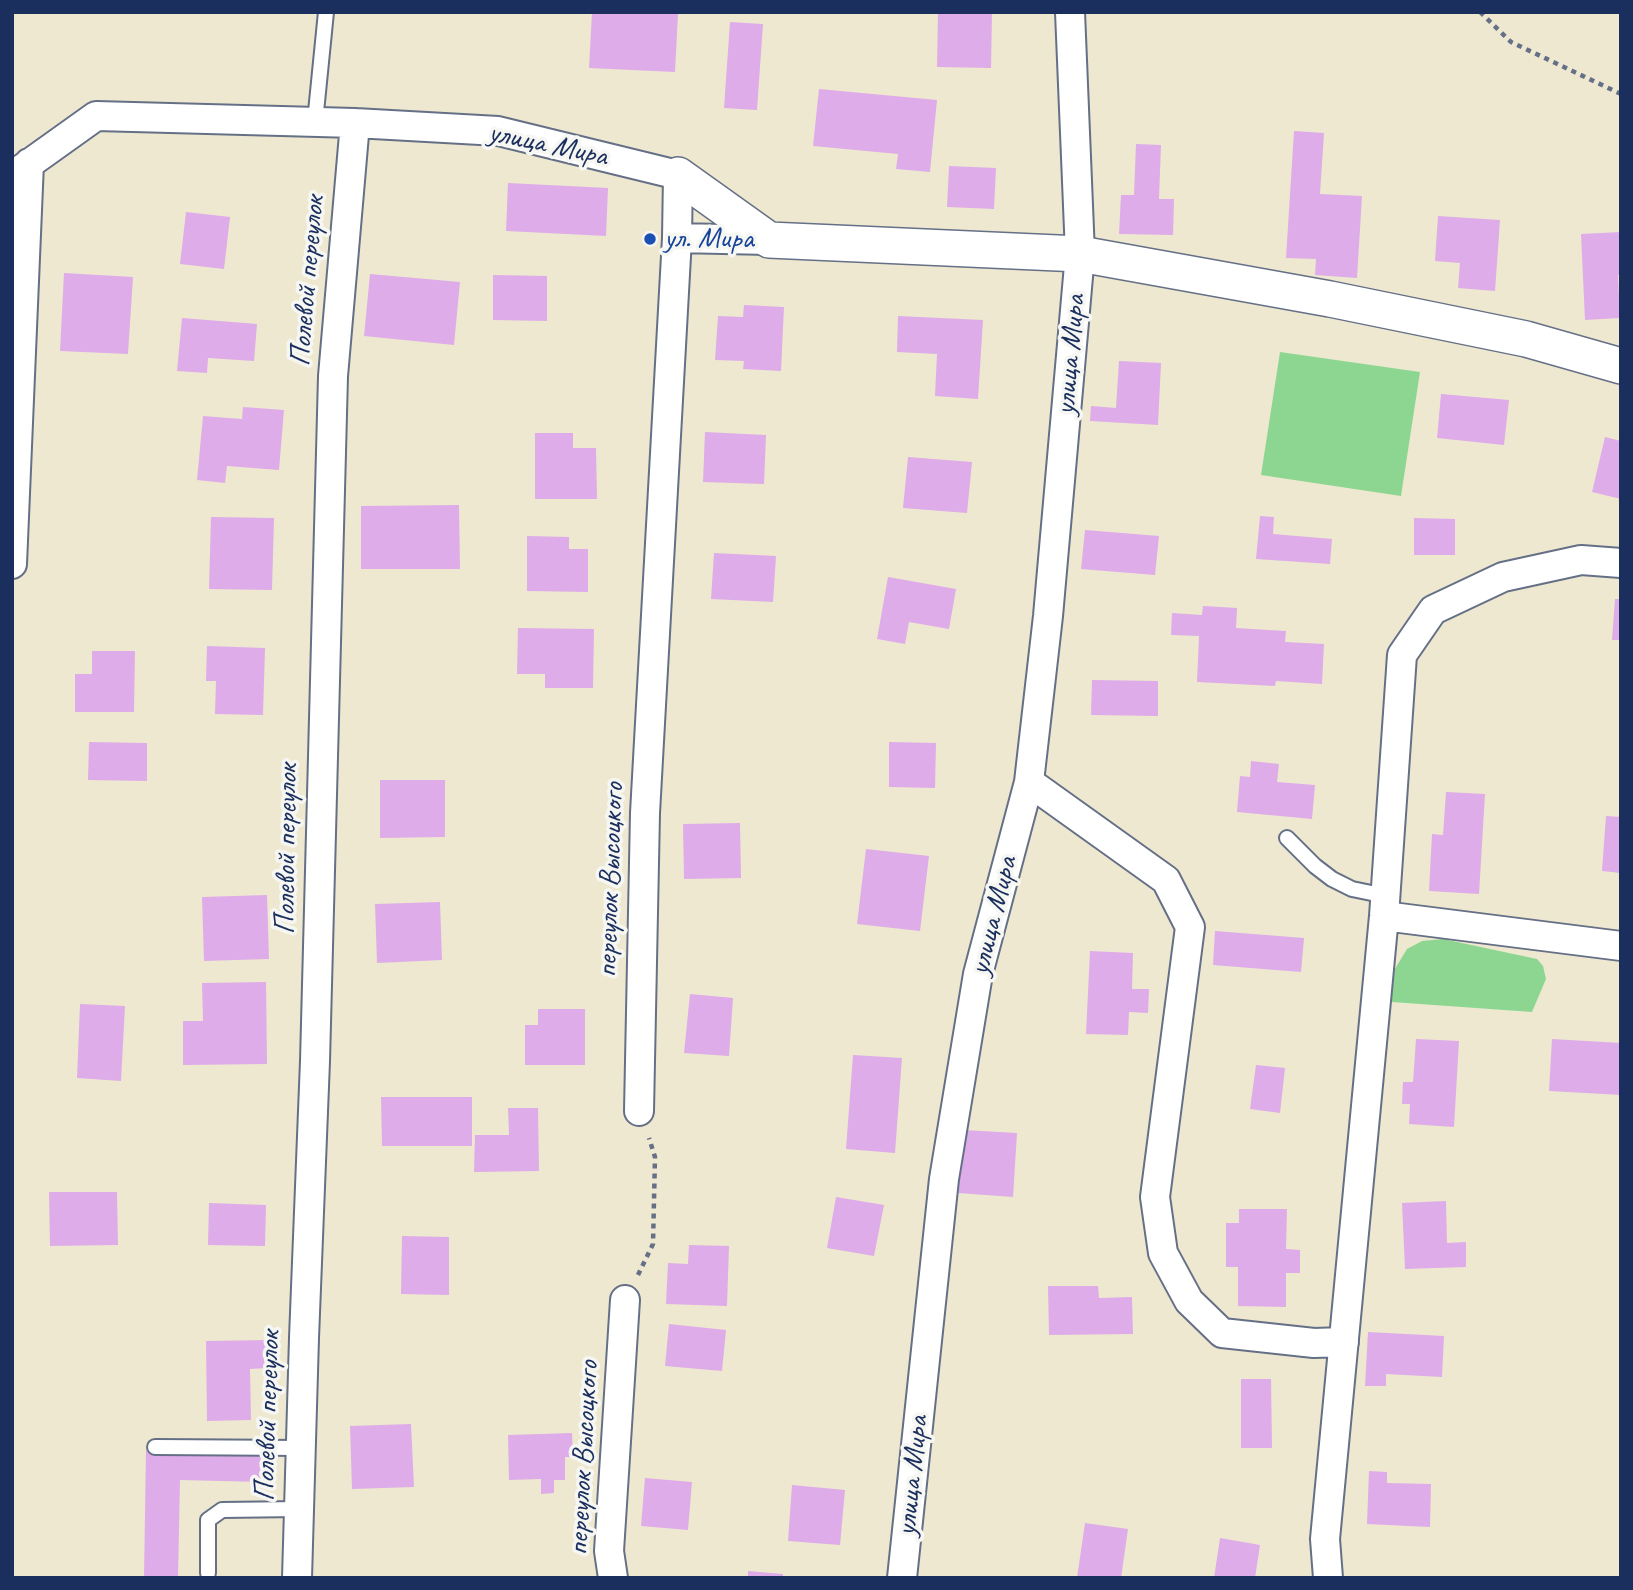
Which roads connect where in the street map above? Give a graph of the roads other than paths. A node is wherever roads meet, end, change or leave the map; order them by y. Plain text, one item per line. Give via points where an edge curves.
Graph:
1 (326, 12) edge
2 (1070, 12) edge
3 (316, 122) junction
4 (355, 123) junction
5 (21, 169) edge
6 (678, 175) junction
7 (677, 238) junction
8 (769, 240) junction
9 (1080, 254) junction
10 (1621, 366) edge
11 (1621, 563) edge
12 (12, 564) edge
13 (1029, 782) junction
14 (1287, 838) dead end
15 (1385, 906) junction
16 (1621, 946) edge
17 (639, 1111) road end
18 (625, 1300) road end
19 (1344, 1342) junction
20 (155, 1447) dead end
21 (301, 1448) junction
22 (299, 1509) junction
23 (208, 1573) dead end
24 (297, 1578) edge
25 (613, 1578) edge
26 (902, 1578) edge
27 (1328, 1578) edge

1 - 3 lane
2 - 9 street, улица Мира
3 - 4 street, улица Мира
3 - 5 street, улица Мира via 96,116
4 - 6 street, улица Мира via 498,131
4 - 21 street, Полевой переулок via 333,376
5 - 12 street
6 - 7 street, переулок Высоцкого
6 - 8 street, улица Мира
7 - 8 street
7 - 17 street, переулок Высоцкого via 645,813
8 - 9 street, улица Мира
9 - 10 street, улица Мира via 1526,339
9 - 13 street, улица Мира
11 - 15 street via 1581,560 1503,577 1433,610 1402,655
13 - 19 street via 1166,880 1190,927 1155,1197 1163,1252 1189,1301 1222,1333
13 - 26 street, улица Мира via 978,974 944,1179
14 - 15 lane via 1332,879
15 - 16 street
15 - 19 street
18 - 25 street, переулок Высоцкого via 609,1551
19 - 27 street via 1325,1539
20 - 21 lane
21 - 22 street, Полевой переулок
22 - 23 lane via 222,1510 208,1520
22 - 24 street, Полевой переулок

